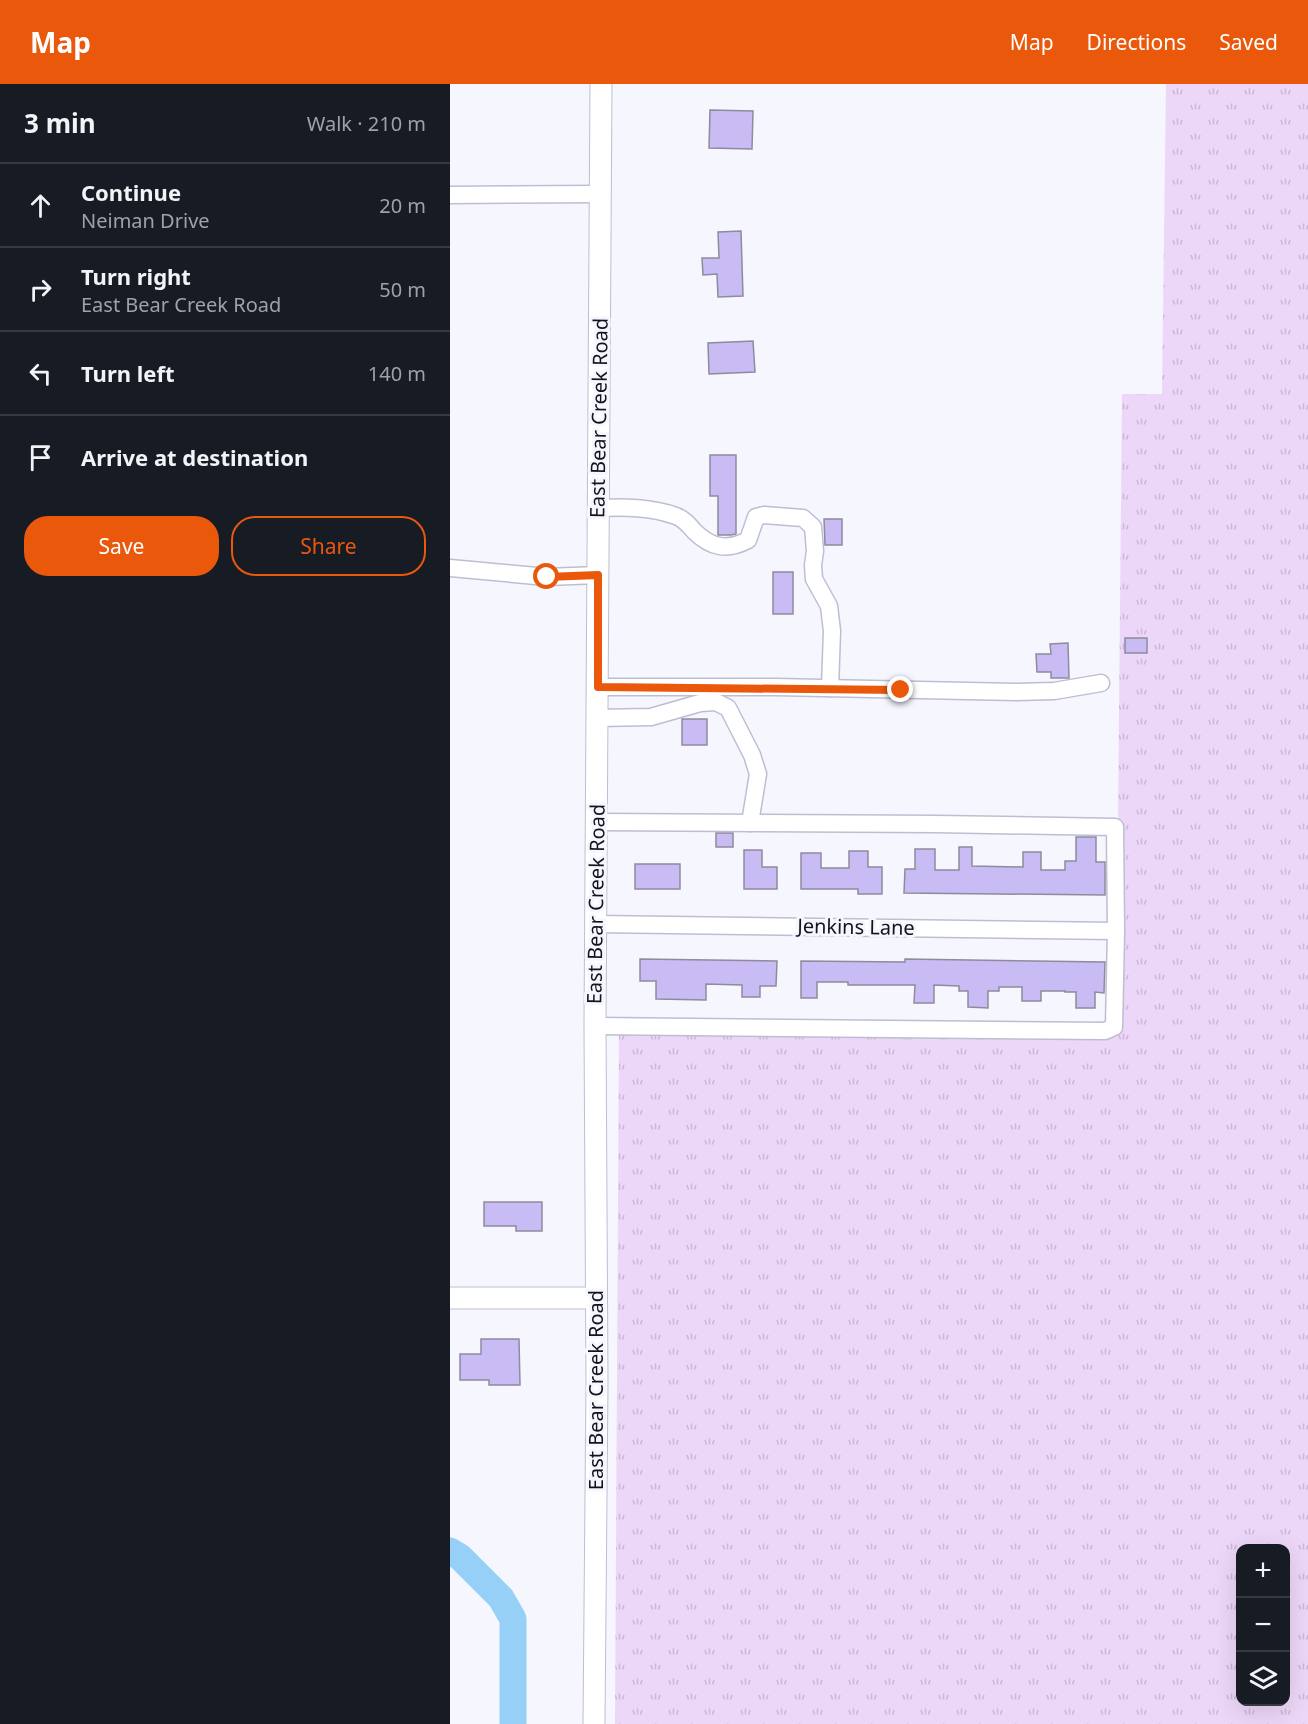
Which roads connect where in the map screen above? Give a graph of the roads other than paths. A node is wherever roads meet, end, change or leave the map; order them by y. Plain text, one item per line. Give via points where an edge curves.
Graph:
1 (601, 84) edge
2 (600, 194) junction
3 (450, 195) edge
4 (598, 508) junction
5 (450, 568) edge
6 (598, 575) junction
7 (1101, 683) dead end
8 (598, 687) junction
9 (830, 688) junction
10 (598, 718) junction
11 (597, 822) junction
12 (750, 823) junction
13 (596, 924) junction
14 (1116, 931) junction
15 (595, 1026) junction
16 (450, 1298) edge
17 (596, 1298) junction
18 (594, 1724) edge

1 - 2 main road, East Bear Creek Road
2 - 3 street
2 - 4 main road, East Bear Creek Road
4 - 6 main road, East Bear Creek Road
4 - 9 street via 647,508 675,516 707,543 723,546 748,540 756,517 803,518 813,527 814,579 829,606
5 - 6 street via 547,577
6 - 8 main road, East Bear Creek Road
7 - 9 street via 1054,691 1016,692
8 - 9 street
8 - 10 main road, East Bear Creek Road
10 - 11 main road, East Bear Creek Road
10 - 12 street via 651,717 700,703 716,702 728,708 758,774
11 - 12 street
11 - 13 main road, East Bear Creek Road
12 - 14 street via 1114,827
13 - 14 street, Jenkins Lane
13 - 15 main road, East Bear Creek Road
14 - 15 street via 1114,1027 1105,1031
15 - 17 main road, East Bear Creek Road
16 - 17 main road
17 - 18 main road, East Bear Creek Road

